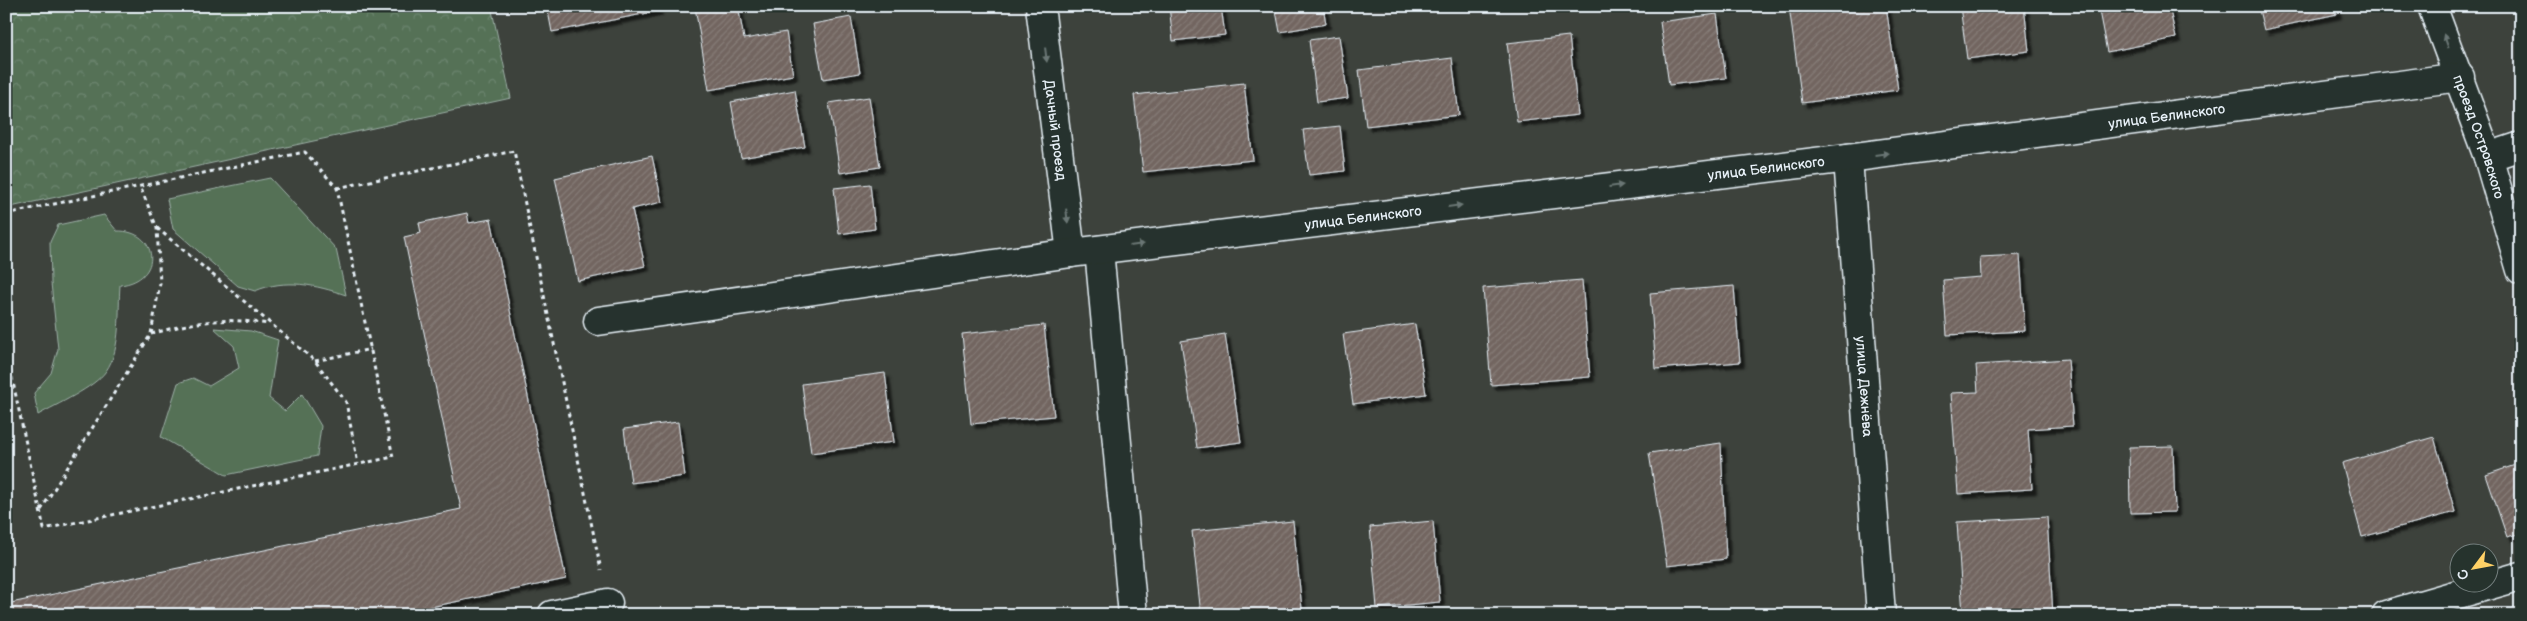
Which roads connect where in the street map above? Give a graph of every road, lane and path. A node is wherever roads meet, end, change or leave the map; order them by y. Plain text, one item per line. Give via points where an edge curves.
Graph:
1 (1040, 6) edge
2 (2432, 6) edge
3 (2460, 77) junction
4 (2521, 146) edge
5 (2488, 157) junction
6 (1848, 158) junction
7 (140, 186) junction
8 (337, 188) junction
9 (6, 214) edge
10 (157, 228) junction
11 (1099, 250) junction
12 (1071, 253) junction
13 (2521, 270) edge
14 (598, 321) dead end
15 (269, 324) junction
16 (151, 334) junction
17 (6, 349) edge
18 (371, 349) junction
19 (315, 361) junction
20 (358, 464) junction
21 (40, 511) junction
22 (2521, 576) edge
23 (608, 603) joint
24 (552, 615) edge
25 (1133, 615) edge
26 (1880, 615) edge
27 (2386, 615) edge

1 -> 12 street, Дачный проезд
3 -> 2 street, проезд Островского
3 - 5 street, проезд Островского
6 -> 3 street, улица Белинского
4 - 5 street
5 - 13 street, проезд Островского
11 -> 6 street, улица Белинского
6 - 26 street, улица Дежнёва
7 - 8 path via 305,152
7 - 9 path
7 - 10 path
8 - 18 path
8 - 23 path via 514,151
10 - 15 path
10 - 16 path via 160,283
11 - 12 street, улица Белинского
11 - 25 street
12 - 14 street, улица Белинского
15 - 16 path via 237,319 197,322
15 - 19 path
16 - 21 path
17 - 21 path
18 - 19 path
18 - 20 path via 393,456
19 - 20 path via 346,402
20 - 21 path via 44,529
22 - 27 street
23 - 24 street

